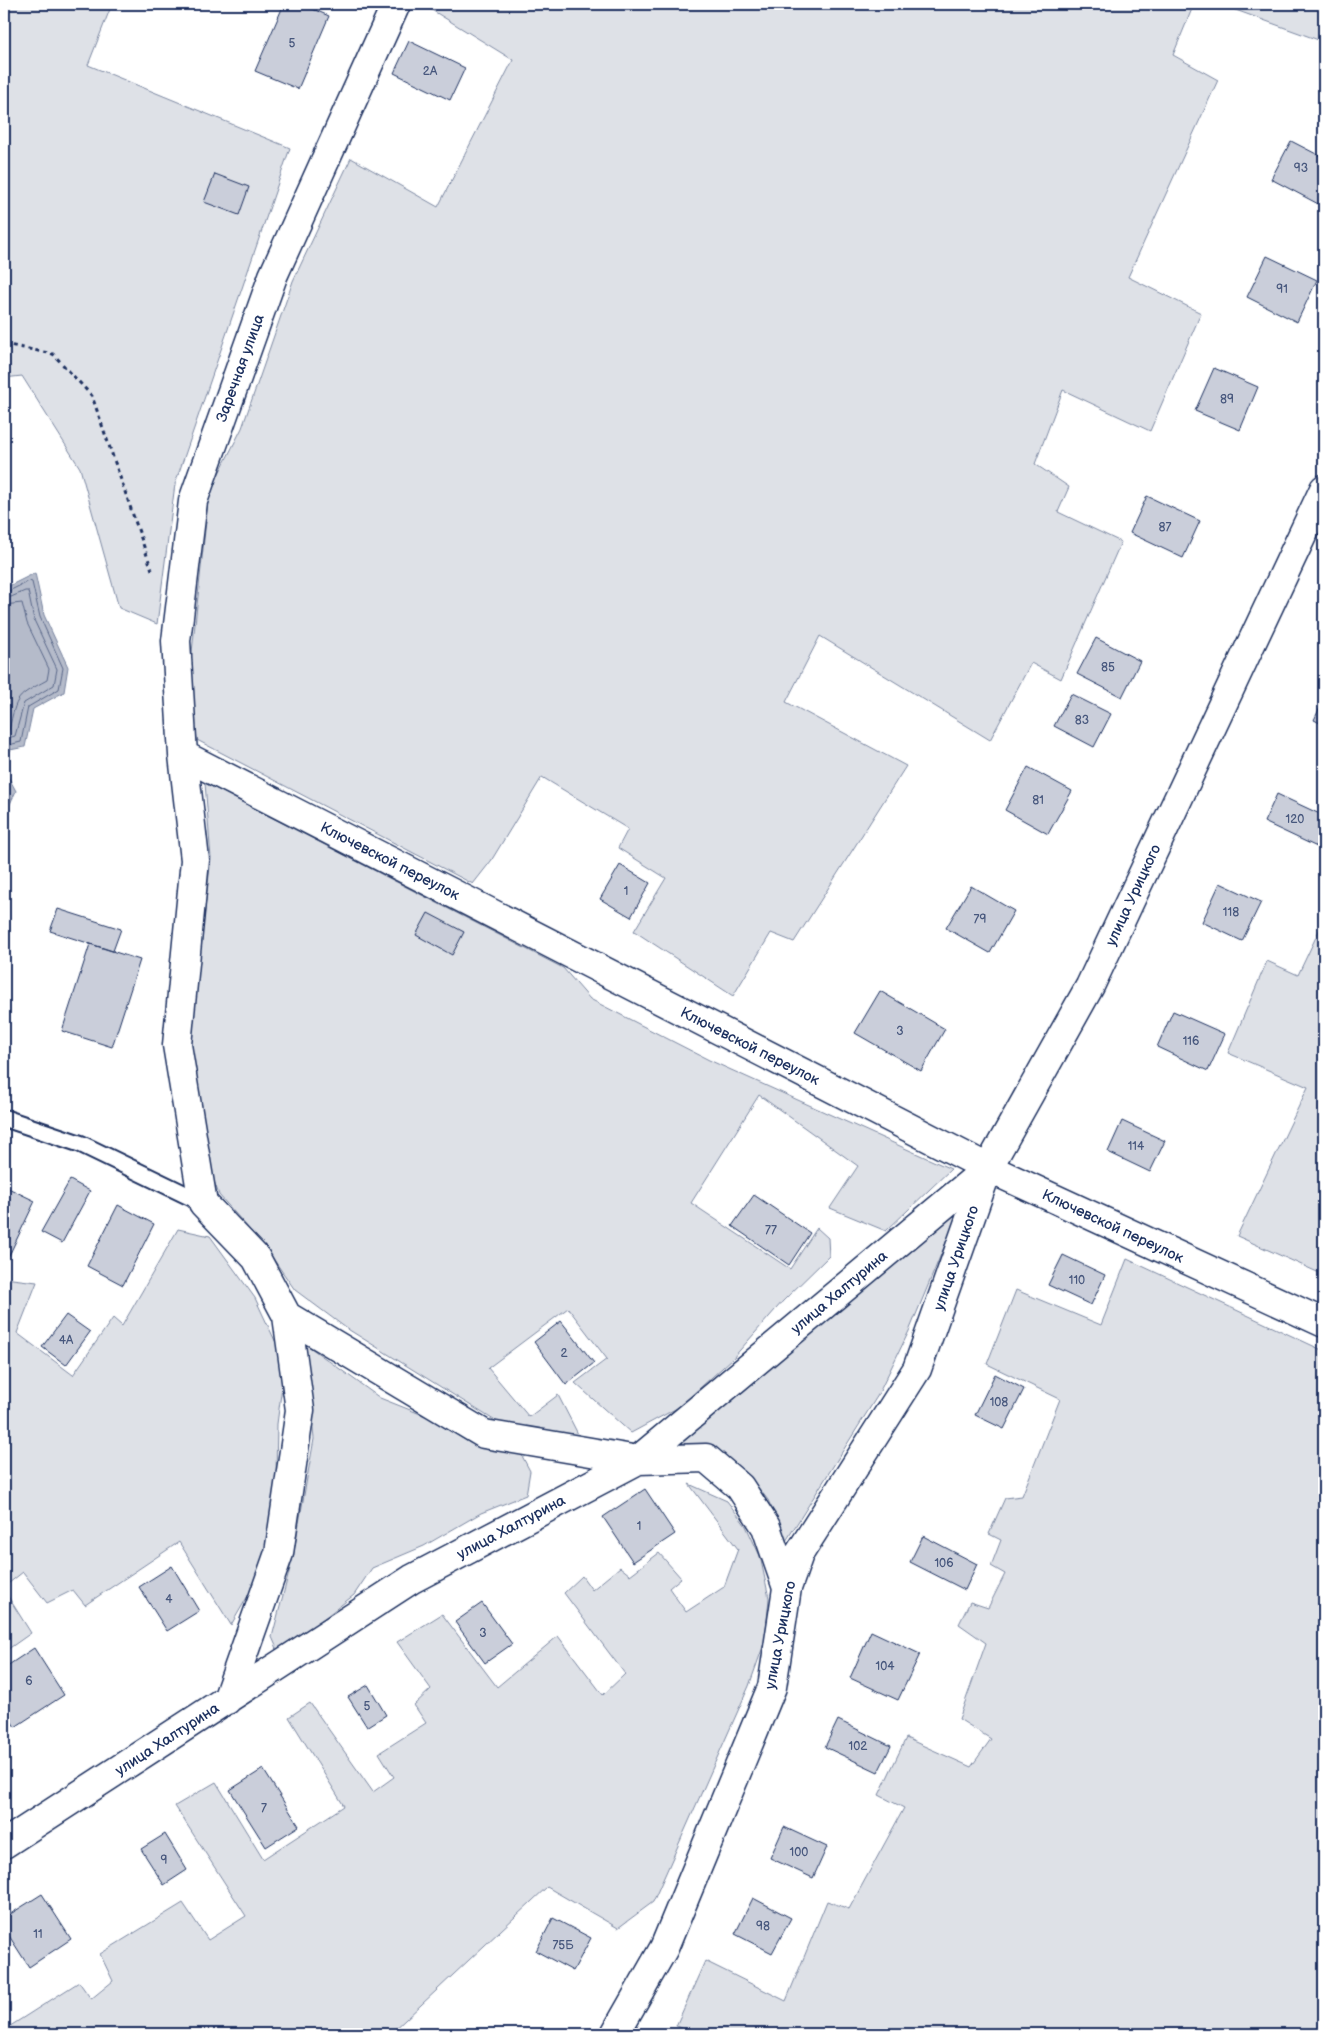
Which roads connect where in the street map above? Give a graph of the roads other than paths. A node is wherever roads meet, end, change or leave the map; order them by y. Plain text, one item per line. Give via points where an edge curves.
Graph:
1 (396, 4) edge
2 (1324, 489) edge
3 (183, 755) junction
4 (4, 1118) edge
5 (988, 1168) junction
6 (203, 1203) junction
7 (286, 1316) junction
8 (1324, 1323) edge
9 (638, 1460) junction
10 (787, 1588) junction
11 (228, 1700) junction
12 (4, 1844) edge
13 (615, 2034) edge

1 - 3 street, Заречная улица via 273,276 193,501 176,641
2 - 5 street, улица Урицкого via 1090,986
3 - 5 street, Ключевской переулок
3 - 6 street, Заречная улица via 195,860 177,1045
4 - 6 lane via 81,1144
5 - 8 street, Ключевской переулок
5 - 9 street, улица Халтурина
5 - 10 street, улица Урицкого via 916,1369 799,1554
6 - 7 street via 256,1258
7 - 9 street via 484,1434
7 - 11 street via 300,1410 279,1553
9 - 10 street via 706,1458 740,1487 766,1527
9 - 11 street, улица Халтурина via 412,1579
10 - 13 street, улица Урицкого via 772,1687 664,1948
11 - 12 street, улица Халтурина

